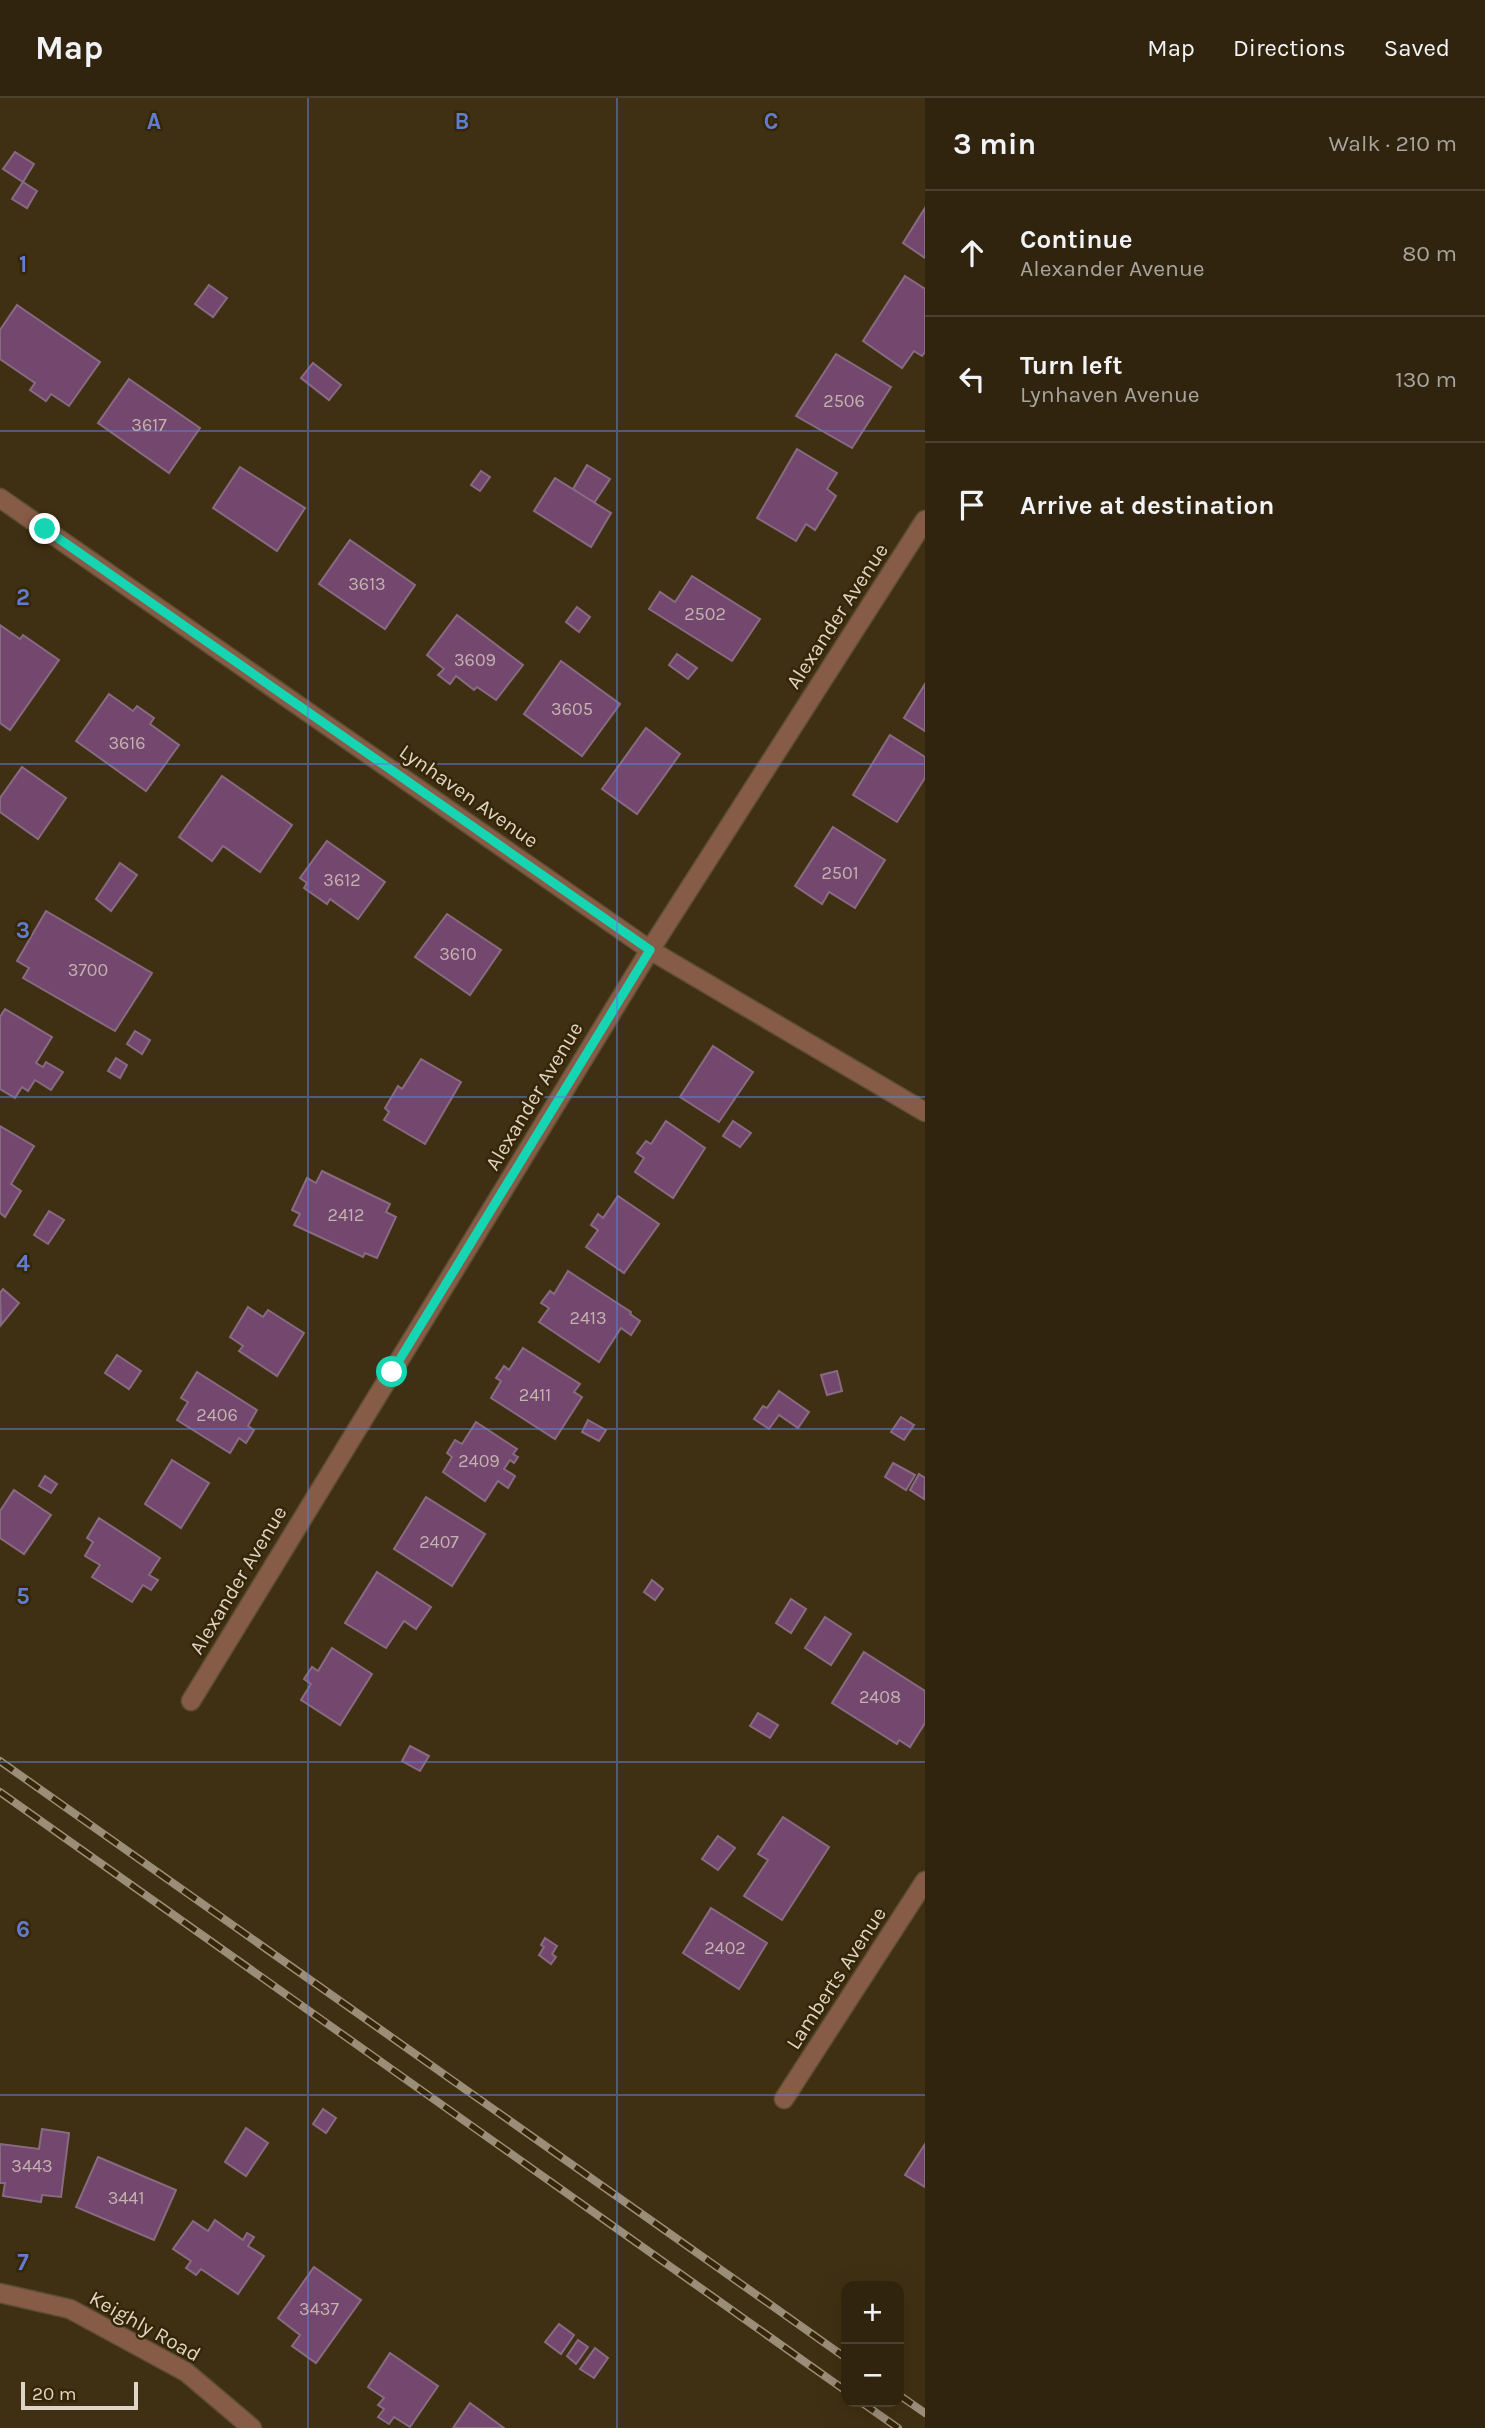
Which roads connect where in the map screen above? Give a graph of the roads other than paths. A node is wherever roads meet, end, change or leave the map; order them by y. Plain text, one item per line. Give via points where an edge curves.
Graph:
1 (0, 498) edge
2 (925, 520) edge
3 (650, 950) junction
4 (925, 1112) edge
5 (191, 1701) dead end
6 (925, 1881) edge
7 (784, 2099) dead end
8 (0, 2293) edge
9 (252, 2428) edge

1 - 3 street, Lynhaven Avenue
2 - 3 street, Alexander Avenue
3 - 4 street, Lynhaven Avenue
3 - 5 street, Alexander Avenue
6 - 7 street, Lamberts Avenue
8 - 9 street, Keighly Road via 70,2309 186,2372

